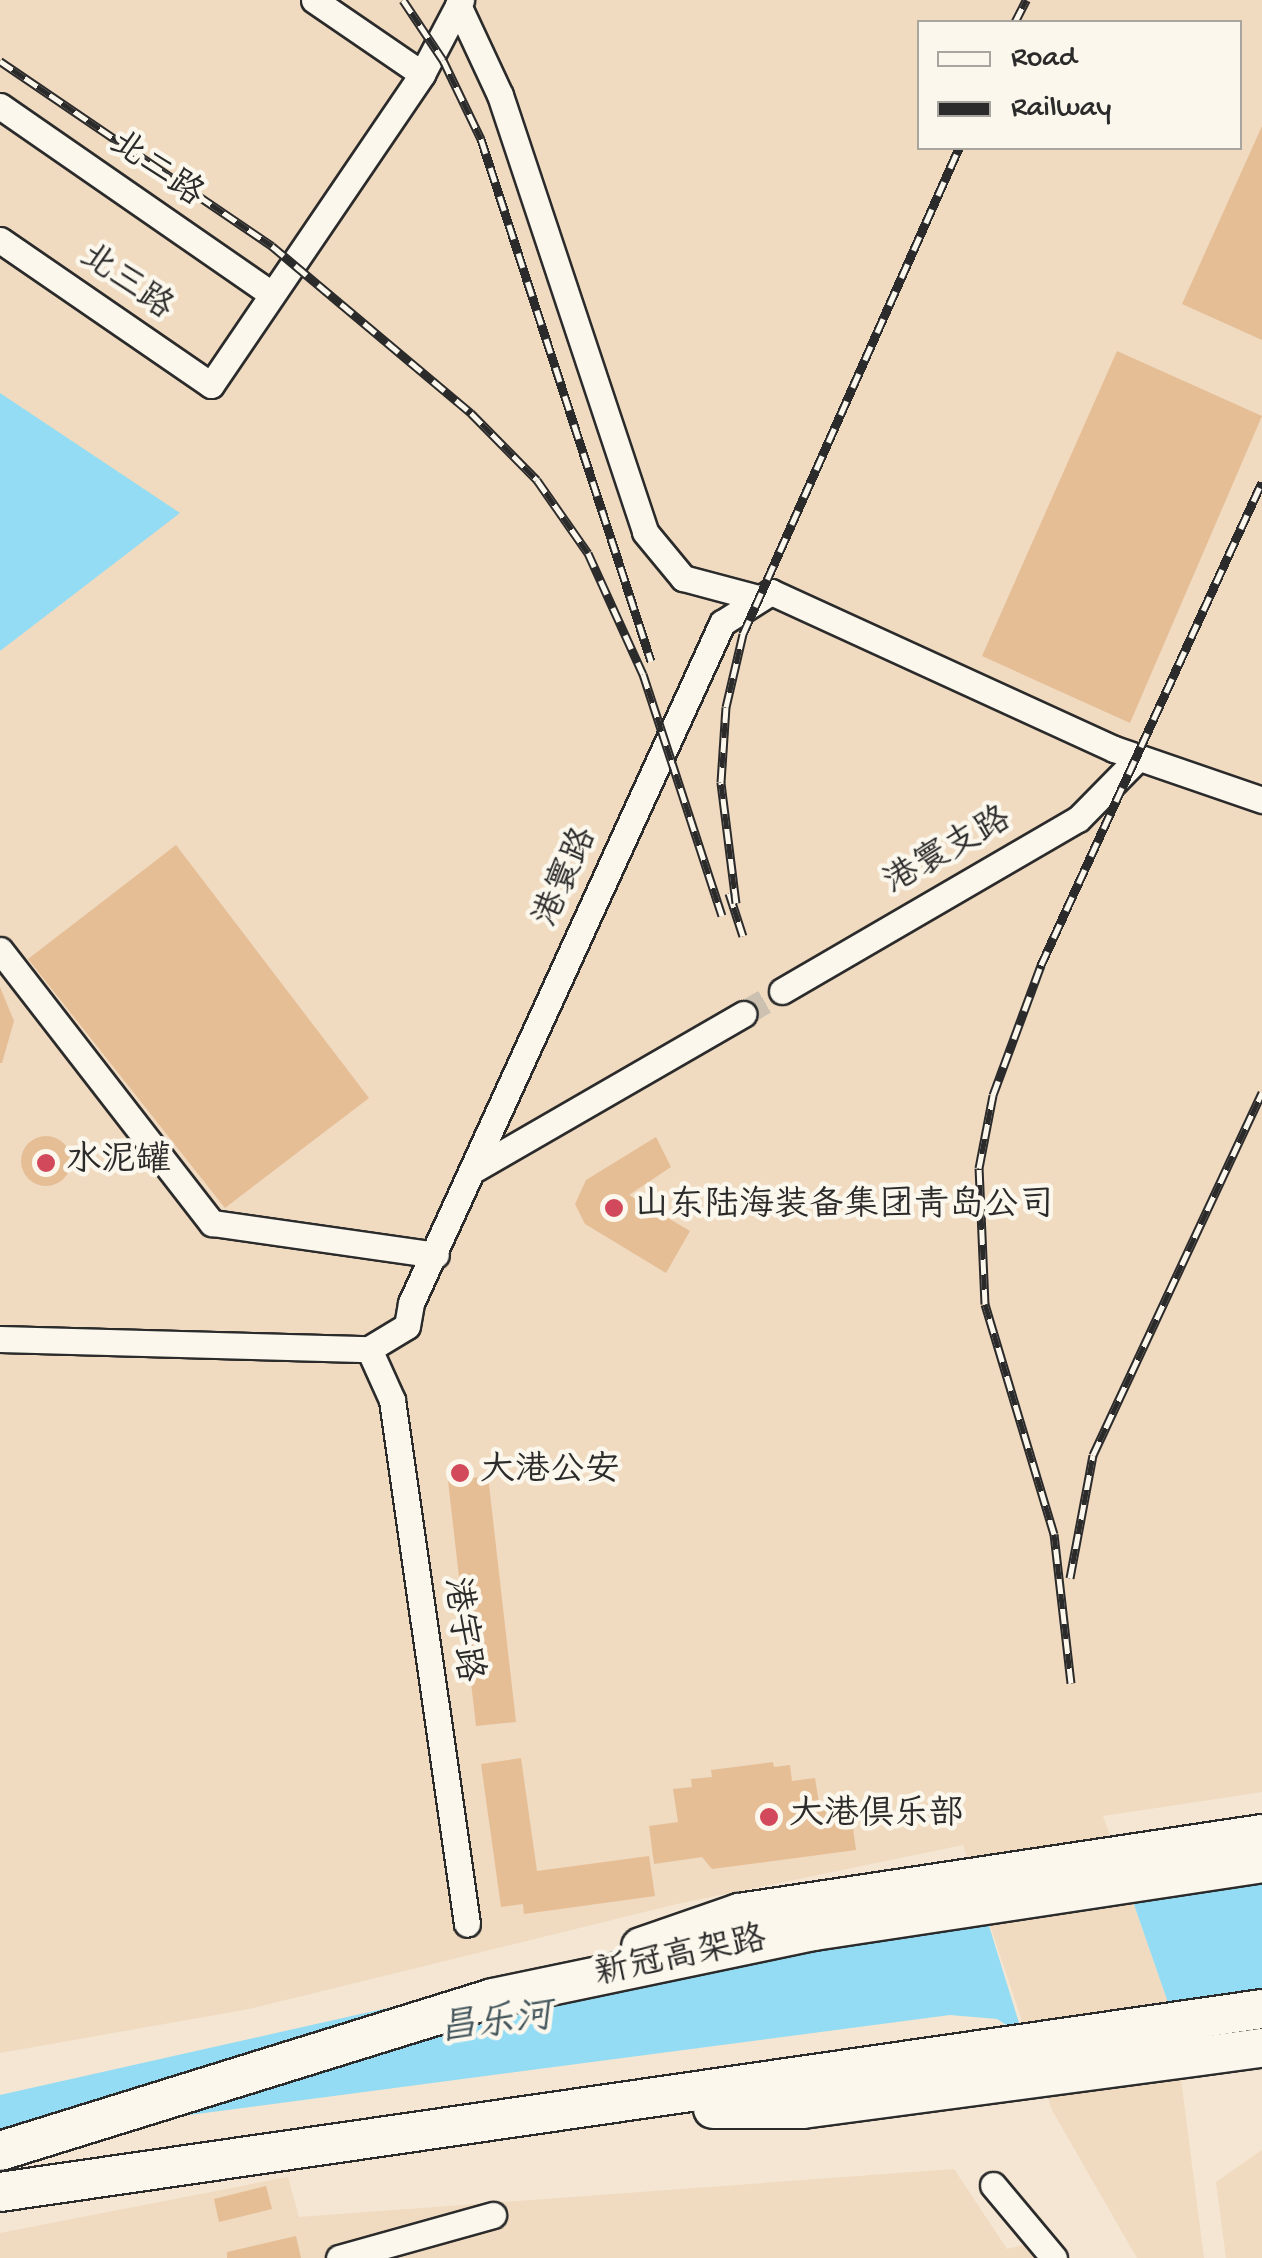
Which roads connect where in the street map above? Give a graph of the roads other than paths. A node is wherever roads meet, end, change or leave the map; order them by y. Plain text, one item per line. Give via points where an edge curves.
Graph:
1 (314, 0) edge
2 (459, 3) edge
3 (422, 74) junction
4 (0, 106) edge
5 (0, 240) edge
6 (270, 293) junction
7 (758, 598) junction
8 (1137, 759) junction
9 (1262, 800) edge
10 (0, 950) edge
11 (782, 991) tunnel mouth
12 (742, 1014) tunnel mouth
13 (475, 1169) junction
14 (436, 1255) junction
15 (0, 1338) edge
16 (370, 1349) junction
17 (1262, 1834) edge
18 (1262, 1863) edge
19 (467, 1924) dead end
20 (493, 1998) junction
21 (1262, 2009) edge
22 (1262, 2020) edge
23 (1188, 2031) dead end
24 (1262, 2048) edge
25 (570, 2109) junction
26 (0, 2151) edge
27 (994, 2185) dead end
28 (0, 2192) edge
29 (492, 2215) dead end
30 (339, 2258) edge
31 (1054, 2258) edge

1 - 3 street
2 - 3 street
2 - 7 street via 500,96 645,532 683,578
3 - 6 street
4 - 6 street, 北二路
5 - 6 street, 北三路 via 211,385
7 - 8 street via 772,592 824,612
7 - 13 street, 港寰路 via 722,623
8 - 9 street
8 - 11 street, 港寰支路 via 1078,819
10 - 14 street via 212,1223
12 - 13 street
13 - 14 street, 港寰路
14 - 16 street, 港寰路 via 406,1326
15 - 16 street
16 - 19 street, 港宇路 via 392,1400
17 - 20 highway via 738,1913
18 - 20 highway, 新冠高架路 via 813,1931
20 - 26 highway, 新冠高架路
21 - 25 highway
22 - 23 street
24 - 25 highway via 803,2109
25 - 28 highway
27 - 31 street
29 - 30 street

